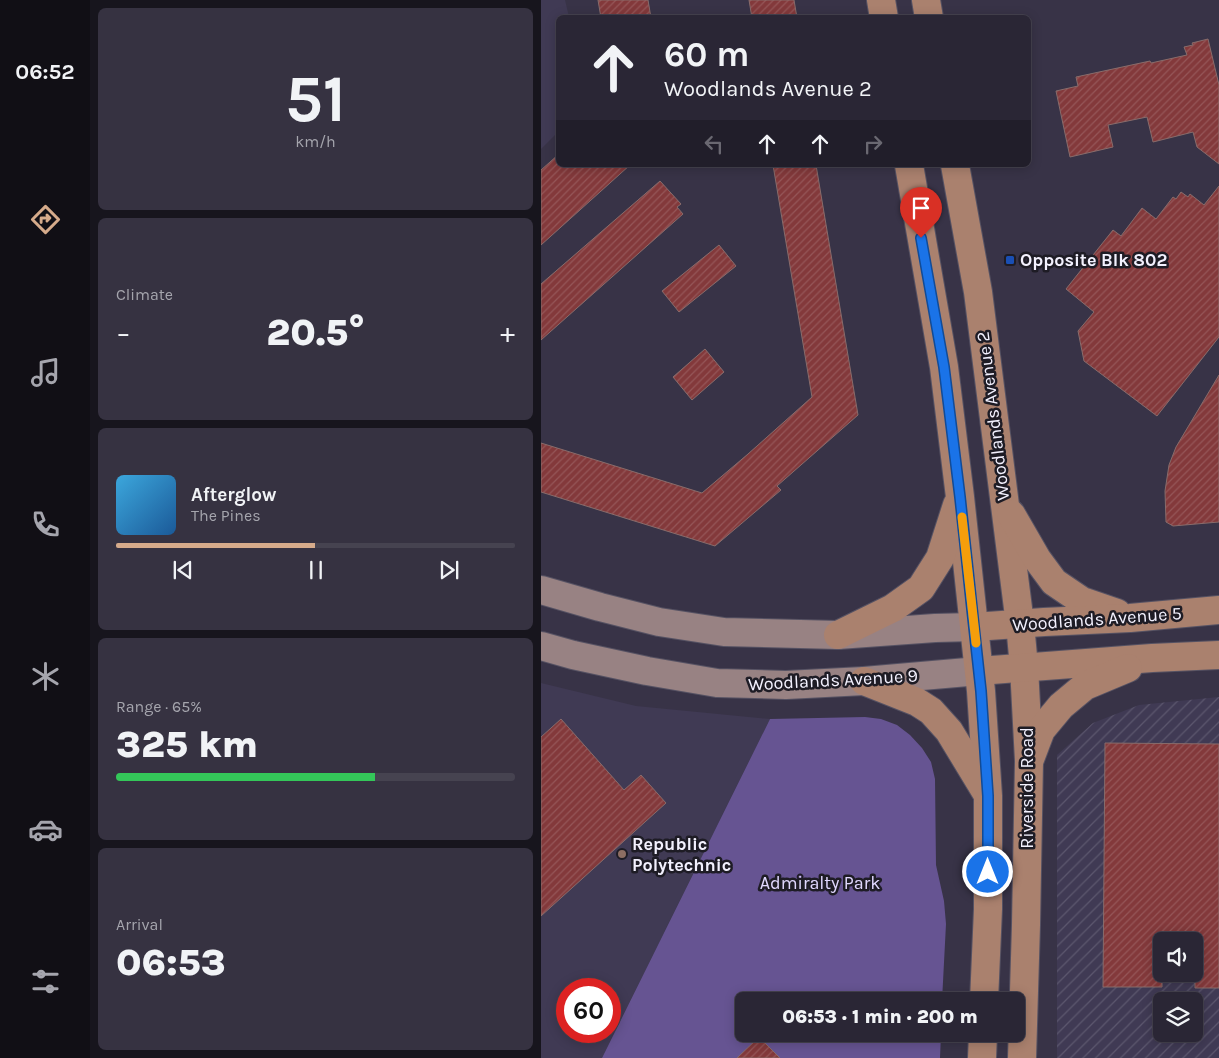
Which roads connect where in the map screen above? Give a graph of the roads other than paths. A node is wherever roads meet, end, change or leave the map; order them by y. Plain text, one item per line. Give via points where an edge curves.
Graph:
1 (881, 0) edge
2 (926, 0) edge
3 (883, 15) edge
4 (928, 15) edge
5 (909, 167) edge
6 (955, 167) edge
7 (960, 497) junction
8 (1003, 501) junction
9 (541, 590) edge
10 (1219, 610) edge
11 (1130, 618) junction
12 (1019, 624) junction
13 (974, 627) junction
14 (838, 635) junction
15 (541, 646) edge
16 (1219, 655) edge
17 (1152, 658) junction
18 (1024, 667) junction
19 (979, 671) junction
20 (864, 681) junction
21 (1029, 761) junction
22 (988, 796) junction
23 (984, 992) edge
24 (983, 1042) edge
25 (982, 1058) edge
26 (1022, 1058) edge

1 - 3 main road
2 - 4 main road
5 - 7 main road via 944,367
6 - 8 main road, Woodlands Avenue 2 via 978,292
7 - 13 main road
7 - 14 main road via 940,558 921,588 893,608
8 - 11 main road via 1054,582 1082,601
8 - 12 main road, Woodlands Avenue 2
9 - 14 main road via 659,622 724,632
10 - 11 main road, Woodlands Avenue 5
11 - 12 main road, Woodlands Avenue 5
12 - 13 main road, Woodlands Avenue 5
12 - 18 main road, Woodlands Avenue 2
13 - 14 main road
13 - 19 main road
15 - 20 main road, Woodlands Avenue 9 via 647,671 717,683 786,685
16 - 17 main road
17 - 18 main road
17 - 21 main road via 1085,686 1061,706 1041,730
18 - 19 main road
18 - 21 main road, Riverside Road
19 - 20 main road, Woodlands Avenue 9
19 - 22 main road
20 - 22 main road via 917,702 931,712 949,731
21 - 26 main road, Riverside Road
22 - 23 main road
24 - 25 main road

